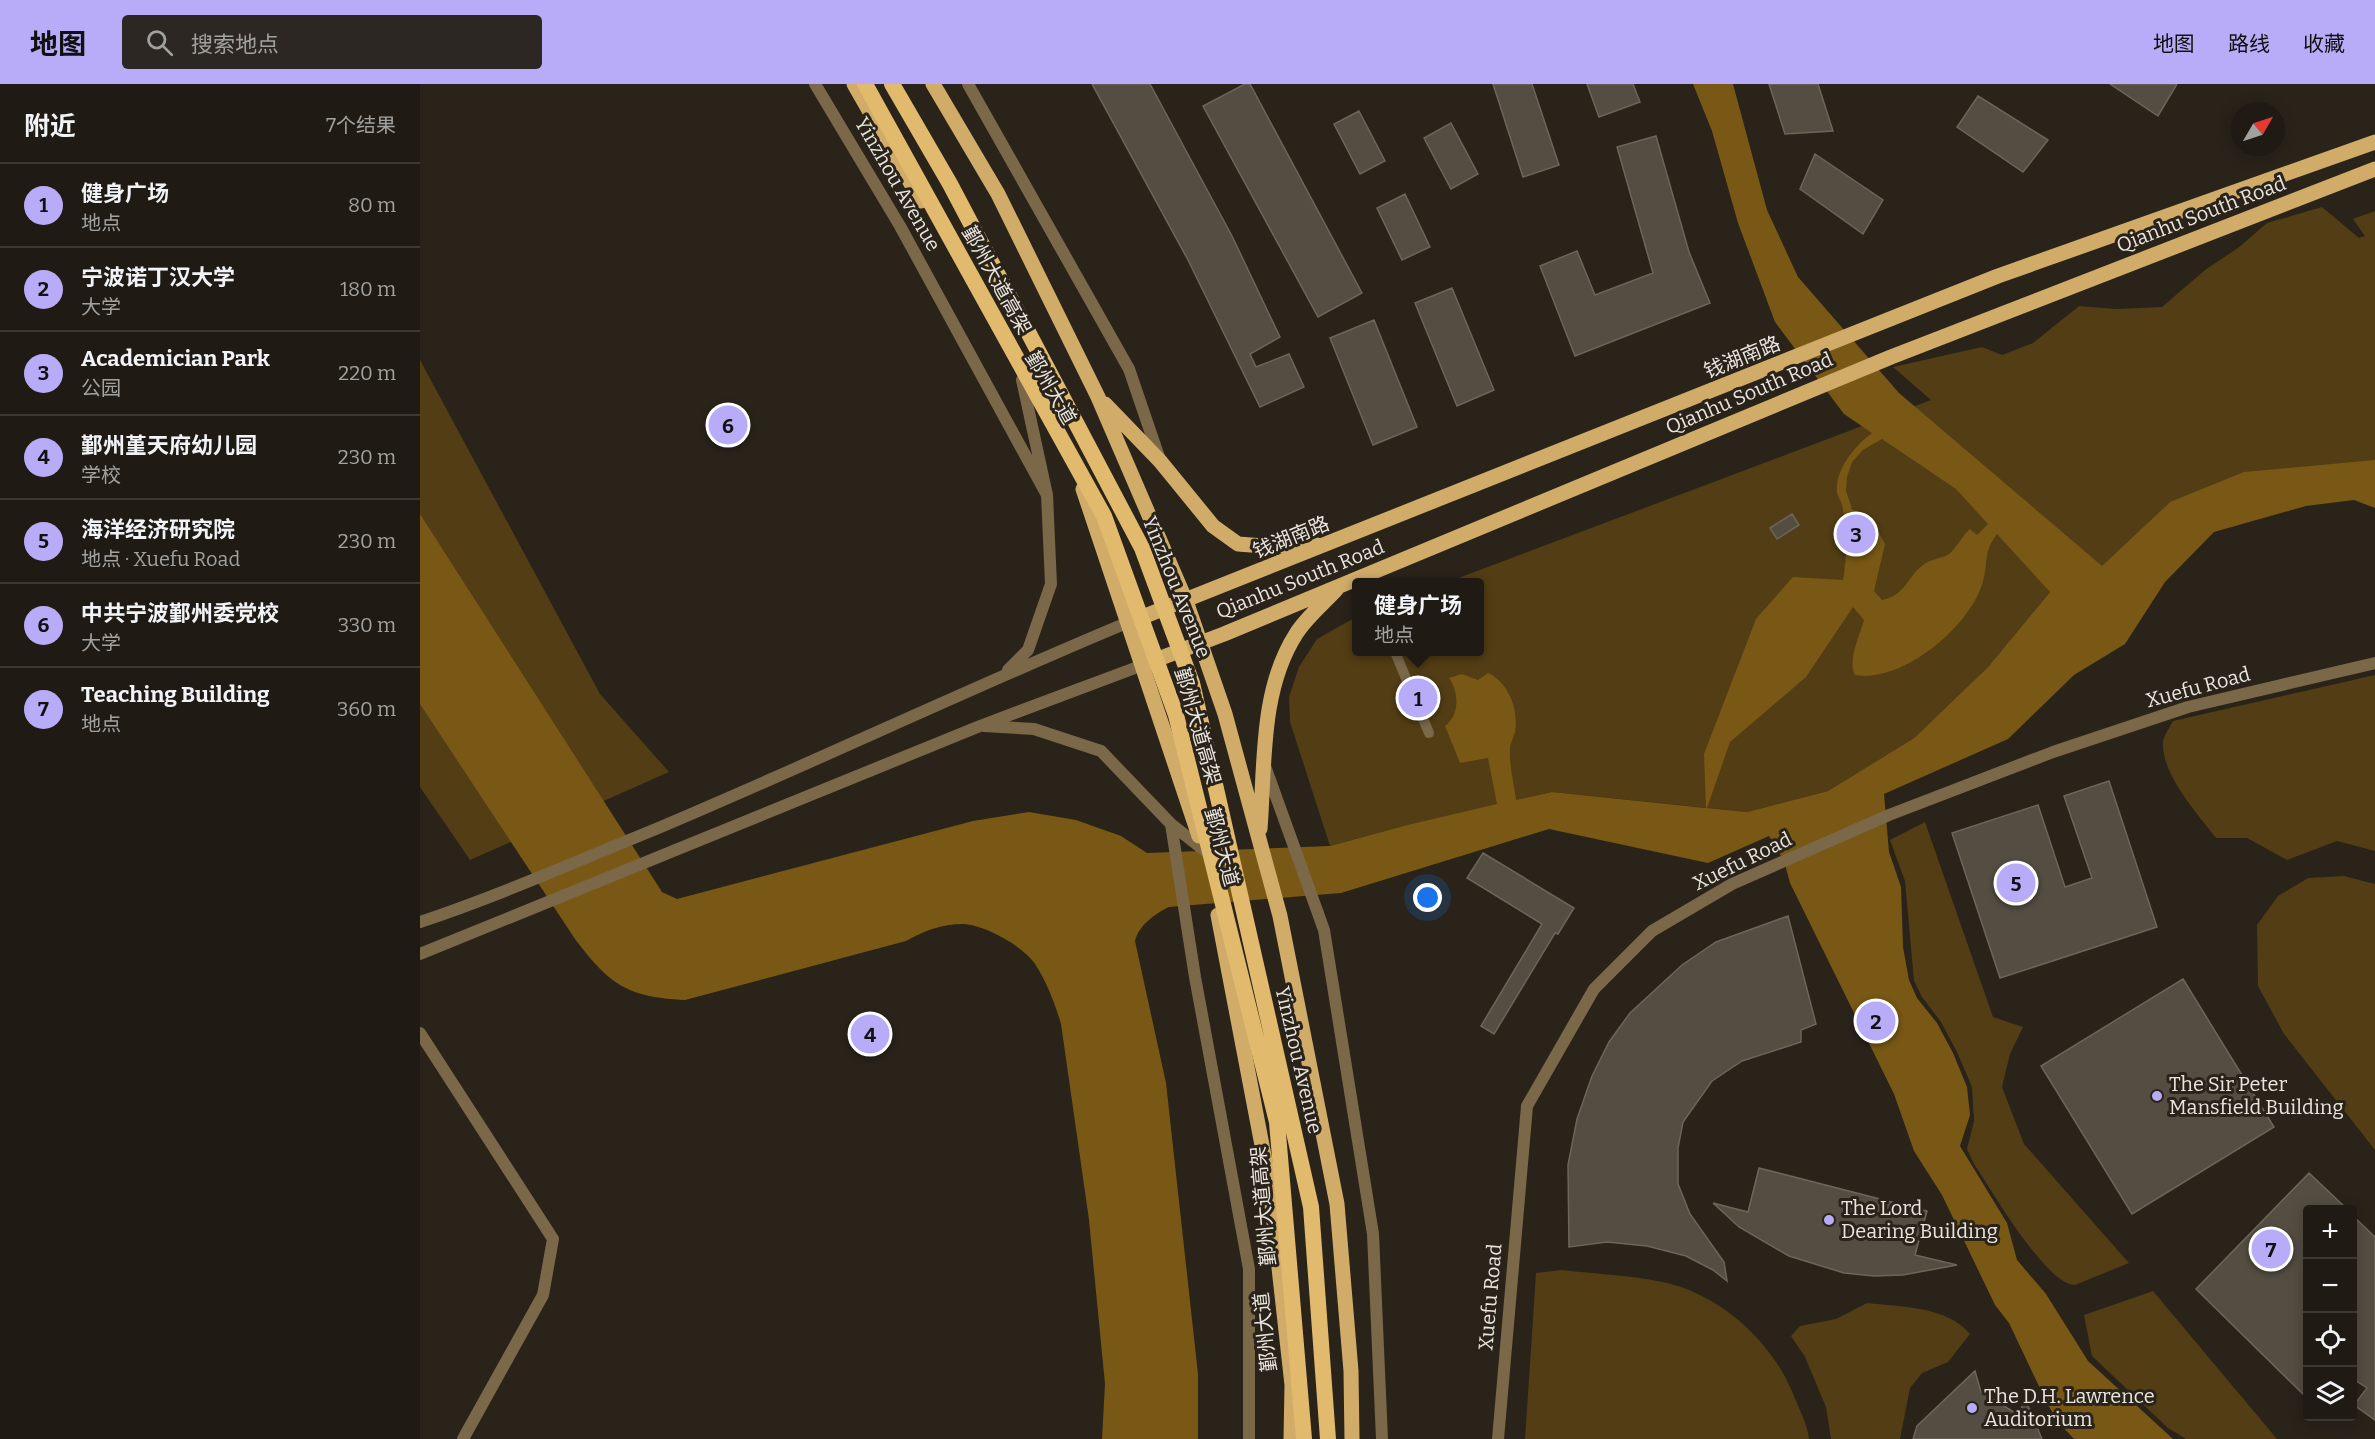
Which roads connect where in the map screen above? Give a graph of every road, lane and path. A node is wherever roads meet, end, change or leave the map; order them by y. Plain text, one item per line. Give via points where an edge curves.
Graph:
1 (815, 84) edge
2 (854, 84) edge
3 (865, 84) edge
4 (892, 84) edge
5 (933, 84) edge
6 (968, 84) edge
7 (2375, 142) edge
8 (2375, 169) edge
9 (1022, 380) junction
10 (1098, 397) junction
11 (1160, 461) junction
12 (1047, 495) junction
13 (1329, 544) junction
14 (1359, 578) edge
15 (1352, 581) edge
16 (1340, 586) junction
17 (1186, 601) junction
18 (1129, 622) junction
19 (1198, 642) junction
20 (1397, 656) edge
21 (2375, 663) edge
22 (1143, 665) junction
23 (1004, 674) junction
24 (980, 726) junction
25 (1429, 733) dead end
26 (1265, 766) junction
27 (1171, 824) junction
28 (1259, 842) junction
29 (1204, 850) junction
30 (420, 922) edge
31 (420, 954) edge
32 (420, 1032) edge
33 (463, 1439) edge
34 (1249, 1439) edge
35 (1291, 1439) edge
36 (1304, 1439) edge
37 (1328, 1439) edge
38 (1352, 1439) edge
39 (1382, 1439) edge
40 (1498, 1439) edge

1 - 12 street, Yinzhou Avenue via 900,226
2 - 9 main road, 鄞州大道
3 - 36 highway, 鄞州大道高架, bridge via 1104,516 1176,715 1277,1122
4 - 37 highway, Yinzhou Avenue, bridge via 950,184 1142,548 1192,683 1311,1206
5 - 10 main road, Yinzhou Avenue via 998,194
6 - 11 street via 1129,369
7 - 13 main road, 钱湖南路 via 1998,276
8 - 14 main road, Qianhu South Road via 1891,357
9 - 12 street
9 - 18 main road, 鄞州大道 via 1082,485
10 - 11 main road
10 - 17 main road, Yinzhou Avenue
11 - 13 main road via 1213,526 1238,544
12 - 23 street via 1051,584 1028,650
13 - 17 main road, 钱湖南路
15 - 16 main road, Qianhu South Road
16 - 19 main road, Qianhu South Road
16 - 26 main road via 1296,633 1274,680
17 - 18 main road, 钱湖南路
17 - 19 main road, Yinzhou Avenue
18 - 22 main road, 鄞州大道
18 - 23 street
19 - 22 main road, Qianhu South Road
19 - 28 main road, Yinzhou Avenue via 1225,714
20 - 25 street
21 - 40 street, Xuefu Road via 2188,707 2053,752 1889,815 1732,884 1652,931 1594,989 1527,1106
22 - 24 street
22 - 29 main road, 鄞州大道
23 - 30 street via 519,887
24 - 27 street via 1034,729 1101,751
24 - 31 street
26 - 28 main road
26 - 39 street, Yinzhou Avenue via 1324,930 1373,1234
27 - 29 street
27 - 34 street via 1249,1269
28 - 38 main road, Yinzhou Avenue via 1280,916 1337,1204 1351,1371
29 - 35 main road, 鄞州大道 via 1270,1187 1292,1385
32 - 33 street via 553,1239 543,1295

